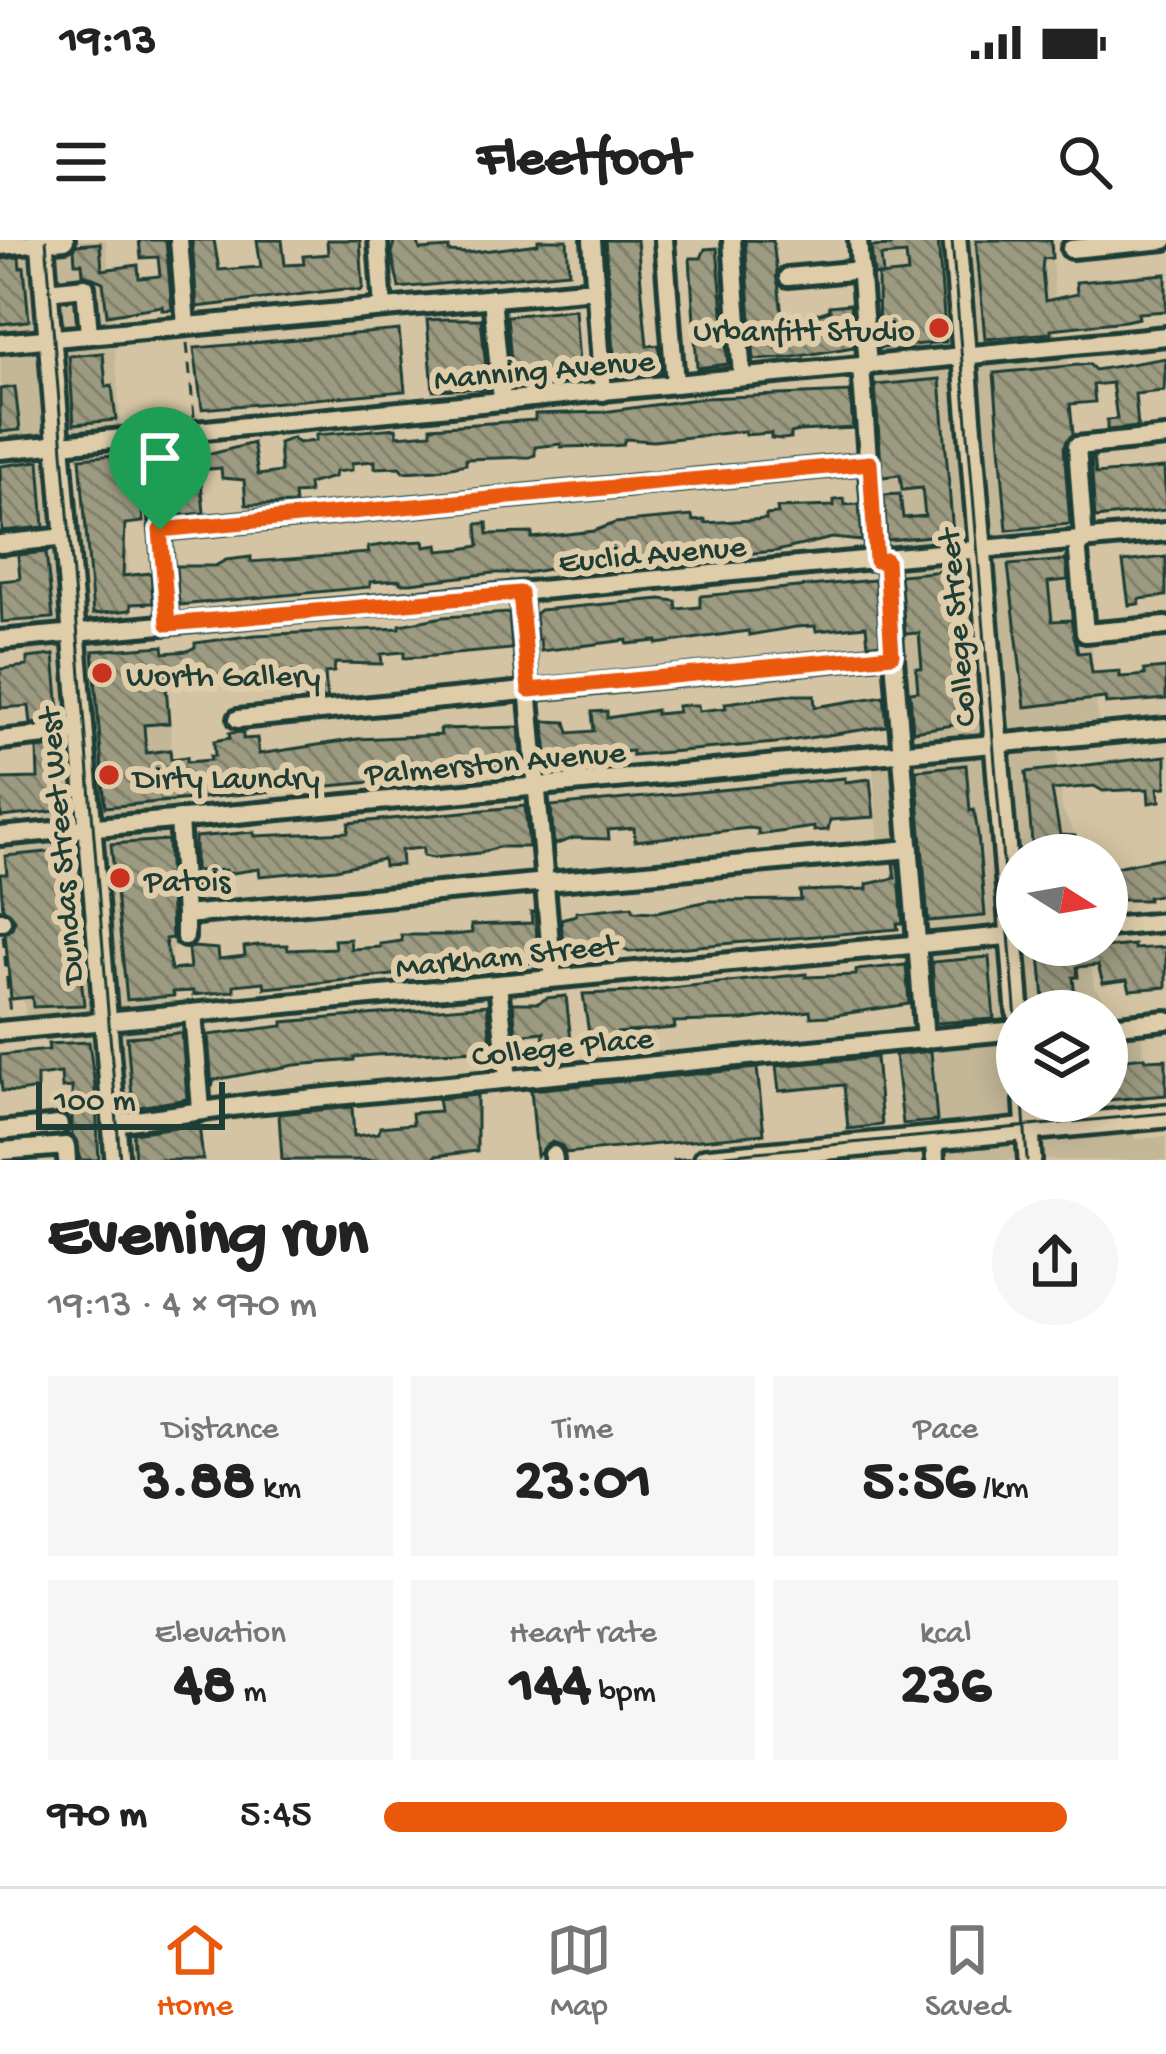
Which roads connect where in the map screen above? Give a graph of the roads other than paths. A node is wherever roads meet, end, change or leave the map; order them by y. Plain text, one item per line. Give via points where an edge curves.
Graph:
1 (179, 240) edge
2 (378, 240) edge
3 (592, 240) edge
4 (664, 240) edge
5 (732, 240) edge
6 (858, 240) edge
7 (955, 240) edge
8 (1165, 240) edge
9 (50, 241) edge
10 (0, 246) edge
11 (1071, 249) dead end
12 (861, 269) junction
13 (788, 277) dead end
14 (595, 289) junction
15 (47, 291) junction
16 (493, 298) junction
17 (383, 308) junction
18 (186, 325) junction
19 (89, 334) junction
20 (1166, 336) edge
21 (50, 337) junction
22 (0, 343) edge
23 (964, 356) junction
24 (865, 366) junction
25 (742, 377) junction
26 (675, 384) junction
27 (603, 392) junction
28 (502, 401) junction
29 (152, 435) junction
30 (1166, 437) edge
31 (59, 444) junction
32 (0, 450) edge
33 (870, 463) junction
34 (160, 530) junction
35 (1166, 532) edge
36 (66, 537) junction
37 (1081, 541) junction
38 (0, 544) edge
39 (981, 550) junction
40 (881, 560) junction
41 (520, 593) junction
42 (168, 624) junction
43 (1166, 626) edge
44 (74, 634) junction
45 (0, 640) edge
46 (892, 655) junction
47 (529, 690) junction
48 (238, 719) dead end
49 (1166, 728) edge
50 (82, 731) junction
51 (0, 740) edge
52 (996, 743) junction
53 (901, 751) junction
54 (537, 787) junction
55 (178, 819) junction
56 (90, 828) junction
57 (1005, 834) edge
58 (0, 836) edge
59 (910, 848) junction
60 (545, 882) junction
61 (185, 915) junction
62 (1166, 922) edge
63 (1128, 925) edge
64 (185, 937) dead end
65 (996, 937) edge
66 (916, 944) junction
67 (553, 979) junction
68 (498, 984) junction
69 (193, 1013) junction
70 (1166, 1020) edge
71 (106, 1023) junction
72 (1128, 1023) edge
73 (6, 1030) edge
74 (996, 1032) edge
75 (925, 1040) junction
76 (508, 1079) junction
77 (200, 1109) junction
78 (1166, 1116) edge
79 (1027, 1122) edge
80 (114, 1123) junction
81 (59, 1125) dead end
82 (1028, 1130) junction
83 (0, 1131) edge
84 (935, 1149) edge
85 (2, 1151) edge
86 (67, 1160) edge
87 (117, 1160) edge
88 (705, 1160) edge
89 (1030, 1160) edge

1 - 18 street
2 - 17 street
3 - 14 street
4 - 26 street
5 - 25 street
6 - 12 street
7 - 23 main road, College Street
8 - 11 street
9 - 10 street
9 - 15 main road, Dundas Street West
12 - 13 street
12 - 24 street
14 - 16 street
14 - 27 street
15 - 19 street via 85,287
15 - 21 main road, Dundas Street West
16 - 17 street
16 - 28 street
17 - 18 street
18 - 19 street
19 - 21 street
20 - 23 street, Manning Avenue
21 - 22 street
21 - 31 main road, Dundas Street West
23 - 24 street, Manning Avenue
23 - 39 main road, College Street
24 - 25 street, Manning Avenue
24 - 33 street
25 - 26 street, Manning Avenue
26 - 27 street, Manning Avenue
27 - 28 street, Manning Avenue
28 - 29 street, Manning Avenue
29 - 31 street, Manning Avenue
29 - 34 street
30 - 37 street via 1077,446
31 - 32 street, Manning Avenue
31 - 36 main road, Dundas Street West
33 - 34 street
33 - 40 street
34 - 42 street
35 - 37 street, Euclid Avenue
36 - 38 street
36 - 44 main road, Dundas Street West
37 - 39 street, Euclid Avenue
37 - 43 street via 1085,633
39 - 40 street, Euclid Avenue
39 - 52 main road, College Street
40 - 41 street, Euclid Avenue
40 - 46 street
41 - 42 street, Euclid Avenue
41 - 47 street
42 - 44 street, Euclid Avenue
44 - 45 street, Euclid Avenue
44 - 50 main road, Dundas Street West
46 - 47 street
46 - 53 street
47 - 48 street
47 - 54 street
49 - 52 street, Palmerston Avenue
50 - 51 street
50 - 56 main road, Dundas Street West
52 - 53 street, Palmerston Avenue
52 - 57 main road, College Street
53 - 54 street, Palmerston Avenue
53 - 59 street
54 - 55 street, Palmerston Avenue
54 - 60 street
55 - 56 street, Palmerston Avenue
55 - 61 street
56 - 58 street, Palmerston Avenue
56 - 71 main road, Dundas Street West
59 - 60 street
59 - 66 street
60 - 61 street
60 - 67 street
61 - 64 street
62 - 63 street
65 - 66 street, Markham Street
66 - 67 street, Markham Street
66 - 75 street
67 - 68 street, Markham Street
68 - 69 street, Markham Street
68 - 76 street
69 - 71 street, Markham Street
69 - 77 street
70 - 72 street
71 - 73 street, Markham Street
71 - 80 main road, Dundas Street West
74 - 75 street, College Place
75 - 76 street, College Place
76 - 77 street, College Place
77 - 80 street, College Place
78 - 82 main road
79 - 82 main road
80 - 87 main road, Dundas Street West
81 - 83 street
82 - 84 main road
82 - 89 main road
84 - 88 main road
85 - 86 street via 66,1146

